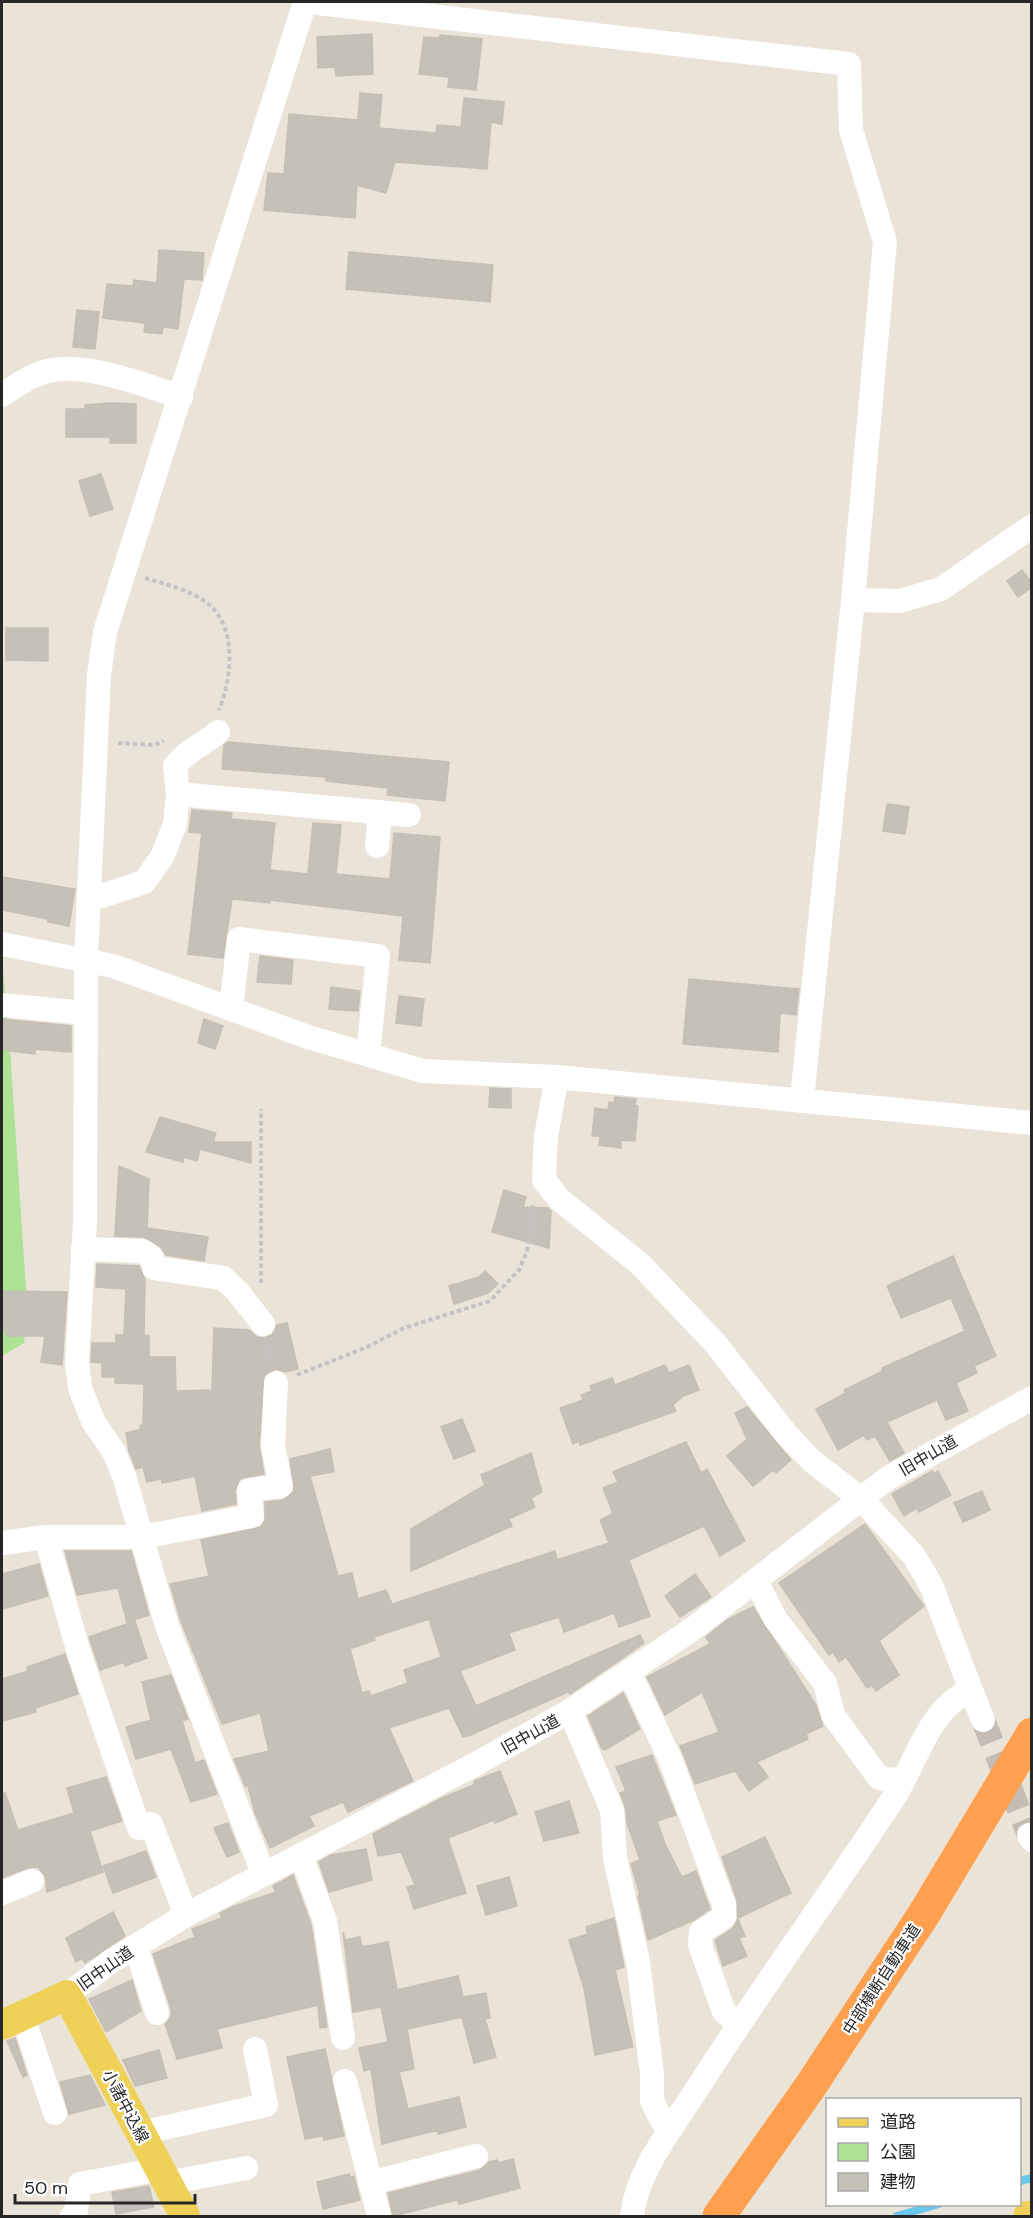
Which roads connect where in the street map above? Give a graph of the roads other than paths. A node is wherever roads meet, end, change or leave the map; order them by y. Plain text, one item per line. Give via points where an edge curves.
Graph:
1 (307, 2) edge
2 (2, 395) edge
3 (181, 397) junction
4 (1032, 526) edge
5 (854, 600) junction
6 (218, 722) road end
7 (178, 794) junction
8 (380, 812) junction
9 (409, 815) dead end
10 (377, 846) dead end
11 (88, 900) junction
12 (2, 944) edge
13 (86, 959) junction
14 (2, 1005) edge
15 (231, 1009) junction
16 (86, 1014) junction
17 (368, 1055) junction
18 (557, 1077) junction
19 (802, 1099) junction
20 (1032, 1123) edge
21 (83, 1249) junction
22 (263, 1324) road end
23 (276, 1383) road end
24 (1032, 1398) edge
25 (860, 1498) junction
26 (46, 1537) junction
27 (142, 1537) junction
28 (2, 1543) edge
29 (756, 1581) junction
30 (629, 1672) junction
31 (971, 1690) junction
32 (570, 1711) junction
33 (983, 1720) tunnel mouth
34 (1032, 1734) edge
35 (905, 1777) junction
36 (301, 1855) junction
37 (263, 1873) junction
38 (32, 1881) dead end
39 (2, 1893) edge
40 (186, 1915) junction
41 (136, 1947) junction
42 (67, 1995) junction
43 (157, 2013) dead end
44 (12, 2021) edge
45 (739, 2024) junction
46 (343, 2037) dead end
47 (255, 2049) dead end
48 (345, 2081) dead end
49 (55, 2113) dead end
50 (674, 2126) junction
51 (141, 2133) junction
52 (476, 2156) dead end
53 (246, 2168) dead end
54 (163, 2176) junction
55 (370, 2183) junction
56 (72, 2217) edge
57 (185, 2217) edge
58 (379, 2217) edge
59 (632, 2217) edge
60 (719, 2217) edge

1 - 3 street
1 - 5 street via 849,64 851,130 885,243
2 - 3 street via 48,371 63,371 123,379
3 - 11 street via 105,632 99,675
4 - 5 street via 941,589 900,601
5 - 19 street
6 - 7 street via 204,744 185,753 175,766
7 - 8 street
7 - 11 street via 175,824 162,857 144,882
8 - 9 street
8 - 10 street
11 - 13 street
12 - 13 street
13 - 15 street
13 - 16 street
14 - 16 street
15 - 17 street
15 - 17 street via 240,939 378,956
16 - 21 street
17 - 18 street via 423,1071
18 - 19 street
18 - 25 street via 546,1136 544,1179 559,1199 640,1264 716,1343 787,1435 813,1462
19 - 20 street
21 - 22 street via 143,1251 152,1258 154,1268 223,1278
21 - 27 street via 77,1353 81,1388 93,1421 114,1452
23 - 27 street via 273,1446 281,1486 249,1490 252,1516
24 - 25 street, 旧中山道 via 888,1478
25 - 29 street, 旧中山道
25 - 31 street via 914,1556 931,1585
26 - 27 street
26 - 28 street
26 - 40 street via 79,1653 139,1828 151,1824
27 - 37 street via 167,1626
29 - 30 street, 旧中山道
29 - 35 street via 776,1620 825,1683 833,1715 879,1778
30 - 32 street, 旧中山道
30 - 45 street via 670,1761 724,1905 724,1917 701,1932 700,1944 724,2012
31 - 33 street
31 - 35 street via 944,1708
32 - 36 street, 旧中山道
32 - 50 street via 612,1810 615,1858 638,1962 652,2101 662,2121
34 - 60 highway, 中部横断自動車道 via 924,1914
35 - 45 street
36 - 37 street, 旧中山道
36 - 46 street via 325,1921
37 - 40 street, 旧中山道
38 - 39 street
40 - 41 street, 旧中山道
41 - 42 street, 旧中山道
41 - 43 street
42 - 44 main road, 旧中山道
42 - 51 main road, 小諸中込線
44 - 49 street
45 - 50 street
47 - 51 street via 266,2104
48 - 55 street
50 - 59 street via 646,2169
51 - 54 main road, 小諸中込線
52 - 55 street
53 - 54 street
54 - 56 street via 80,2184
54 - 57 main road, 小諸中込線
55 - 58 street

